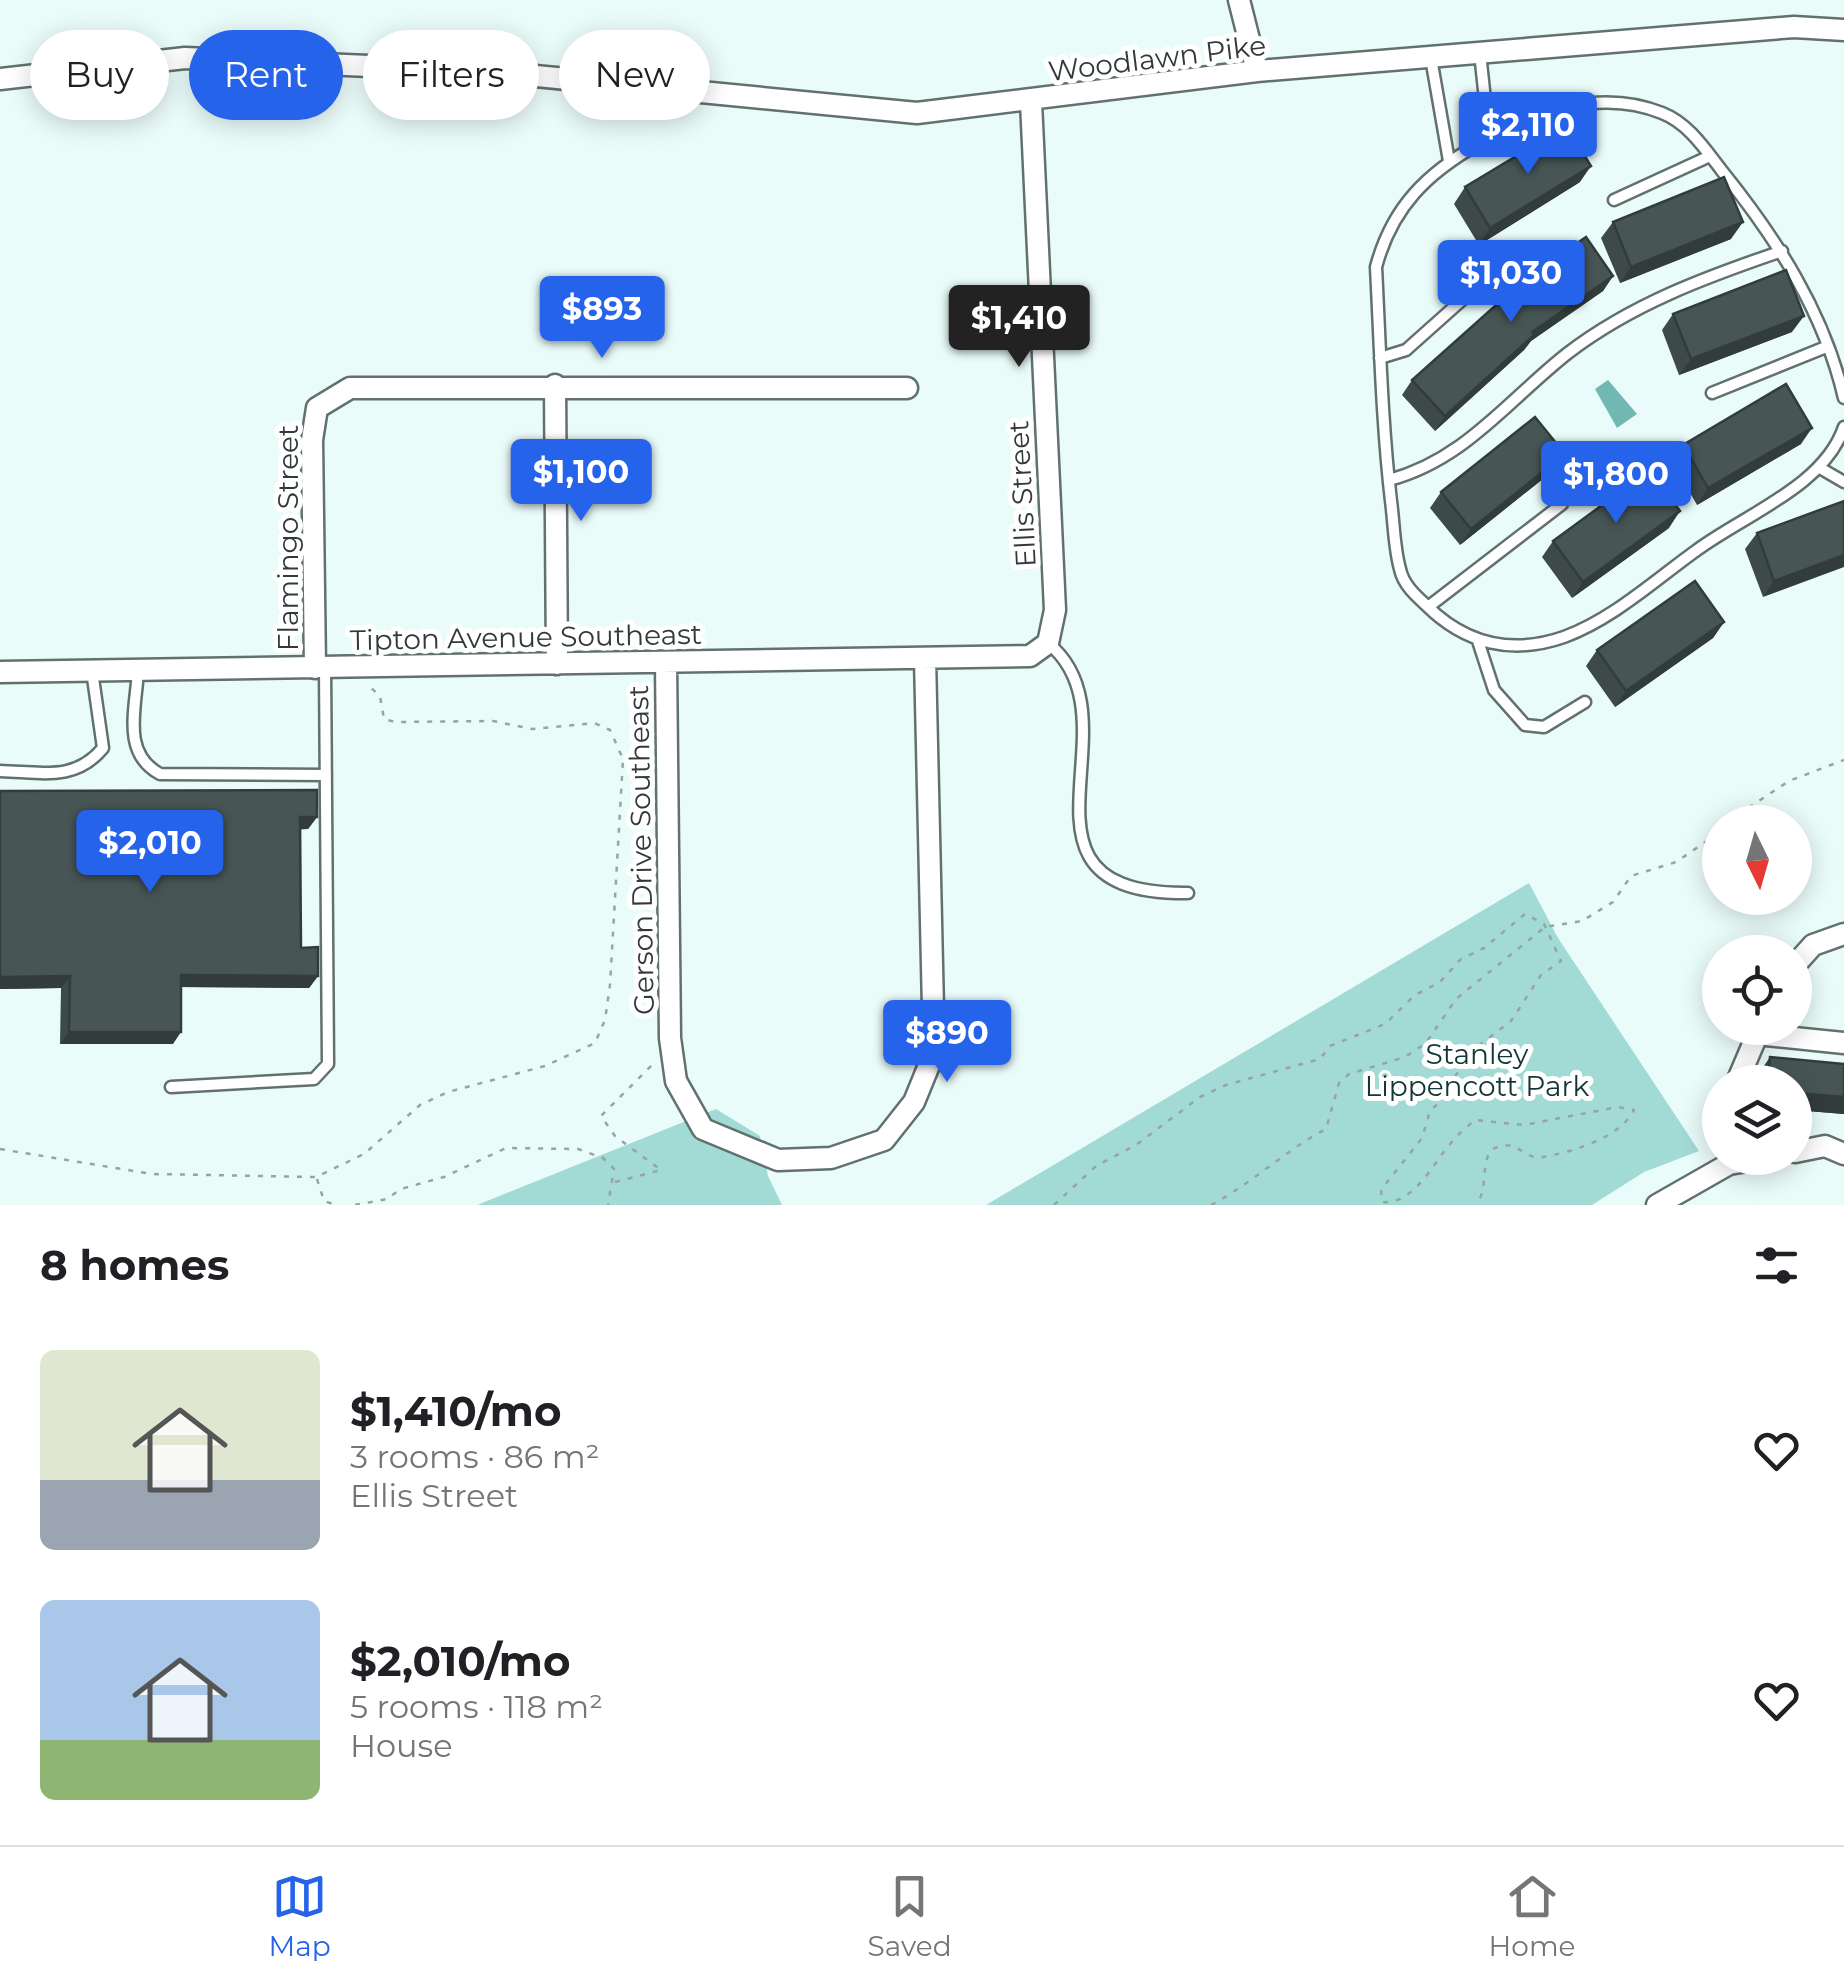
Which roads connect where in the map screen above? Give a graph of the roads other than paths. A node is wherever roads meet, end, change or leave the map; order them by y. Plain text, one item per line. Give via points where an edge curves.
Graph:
1 (1238, 0) edge
2 (1844, 30) edge
3 (1480, 53) junction
4 (1431, 57) junction
5 (1257, 72) junction
6 (0, 79) edge
7 (1031, 102) junction
8 (1489, 138) junction
9 (1710, 156) junction
10 (1449, 161) junction
11 (1614, 200) dead end
12 (1782, 251) junction
13 (1462, 300) dead end
14 (1826, 347) junction
15 (1380, 358) junction
16 (555, 385) junction
17 (907, 388) dead end
18 (1712, 393) dead end
19 (1844, 398) edge
20 (1844, 426) edge
21 (1820, 468) junction
22 (1389, 480) junction
23 (1844, 482) edge
24 (1562, 504) dead end
25 (1428, 607) junction
26 (1478, 640) junction
27 (1048, 642) junction
28 (925, 658) junction
29 (666, 662) junction
30 (557, 664) junction
31 (320, 668) junction
32 (138, 670) junction
33 (92, 671) junction
34 (0, 672) edge
35 (1585, 702) dead end
36 (0, 771) edge
37 (326, 775) junction
38 (1188, 893) dead end
39 (1844, 934) edge
40 (1812, 946) edge
41 (1812, 1039) edge
42 (1844, 1044) edge
43 (171, 1087) dead end
44 (1812, 1149) edge
45 (1844, 1154) edge
46 (1706, 1175) edge
47 (1657, 1205) edge

1 - 5 street
2 - 3 street, Woodlawn Pike via 1794,27
3 - 4 street, Woodlawn Pike
3 - 8 lane
4 - 5 street, Woodlawn Pike
4 - 10 lane
5 - 7 street, Woodlawn Pike
6 - 7 street, Woodlawn Pike via 185,58 484,71 917,113
7 - 27 street, Ellis Street via 1056,610
8 - 9 lane via 1582,102 1626,102 1664,113
8 - 10 lane
9 - 11 lane
9 - 12 lane
10 - 15 lane via 1396,212 1384,238 1376,267
12 - 14 lane
12 - 22 lane via 1638,308 1569,352 1450,455
13 - 15 lane via 1406,350
14 - 18 lane
14 - 19 lane
15 - 22 lane
16 - 17 street
16 - 30 street
16 - 31 street, Flamingo Street via 350,388 316,408
20 - 21 lane via 1834,454
21 - 23 lane
21 - 26 lane via 1594,623 1524,645
22 - 25 lane via 1400,571
24 - 25 lane
25 - 26 lane
26 - 35 lane via 1494,690 1525,724 1544,728
27 - 28 street, Tipton Avenue Southeast via 1030,656 1006,660
27 - 38 lane via 1066,658 1084,711 1078,818 1092,861 1113,881 1143,894
28 - 29 street, Tipton Avenue Southeast
28 - 29 street, Gerson Drive Southeast via 934,1052 914,1102 884,1140 831,1158 778,1160 703,1129 676,1081
29 - 30 street, Tipton Avenue Southeast
30 - 31 street, Tipton Avenue Southeast
31 - 32 street, Tipton Avenue Southeast
31 - 37 lane
32 - 33 street, Tipton Avenue Southeast
32 - 37 lane via 133,746 141,764 160,774
33 - 34 street, Tipton Avenue Southeast
33 - 36 lane via 103,748 92,762 64,772
37 - 43 lane via 328,1064 314,1079
39 - 40 street
41 - 42 street
44 - 45 street
46 - 47 street

